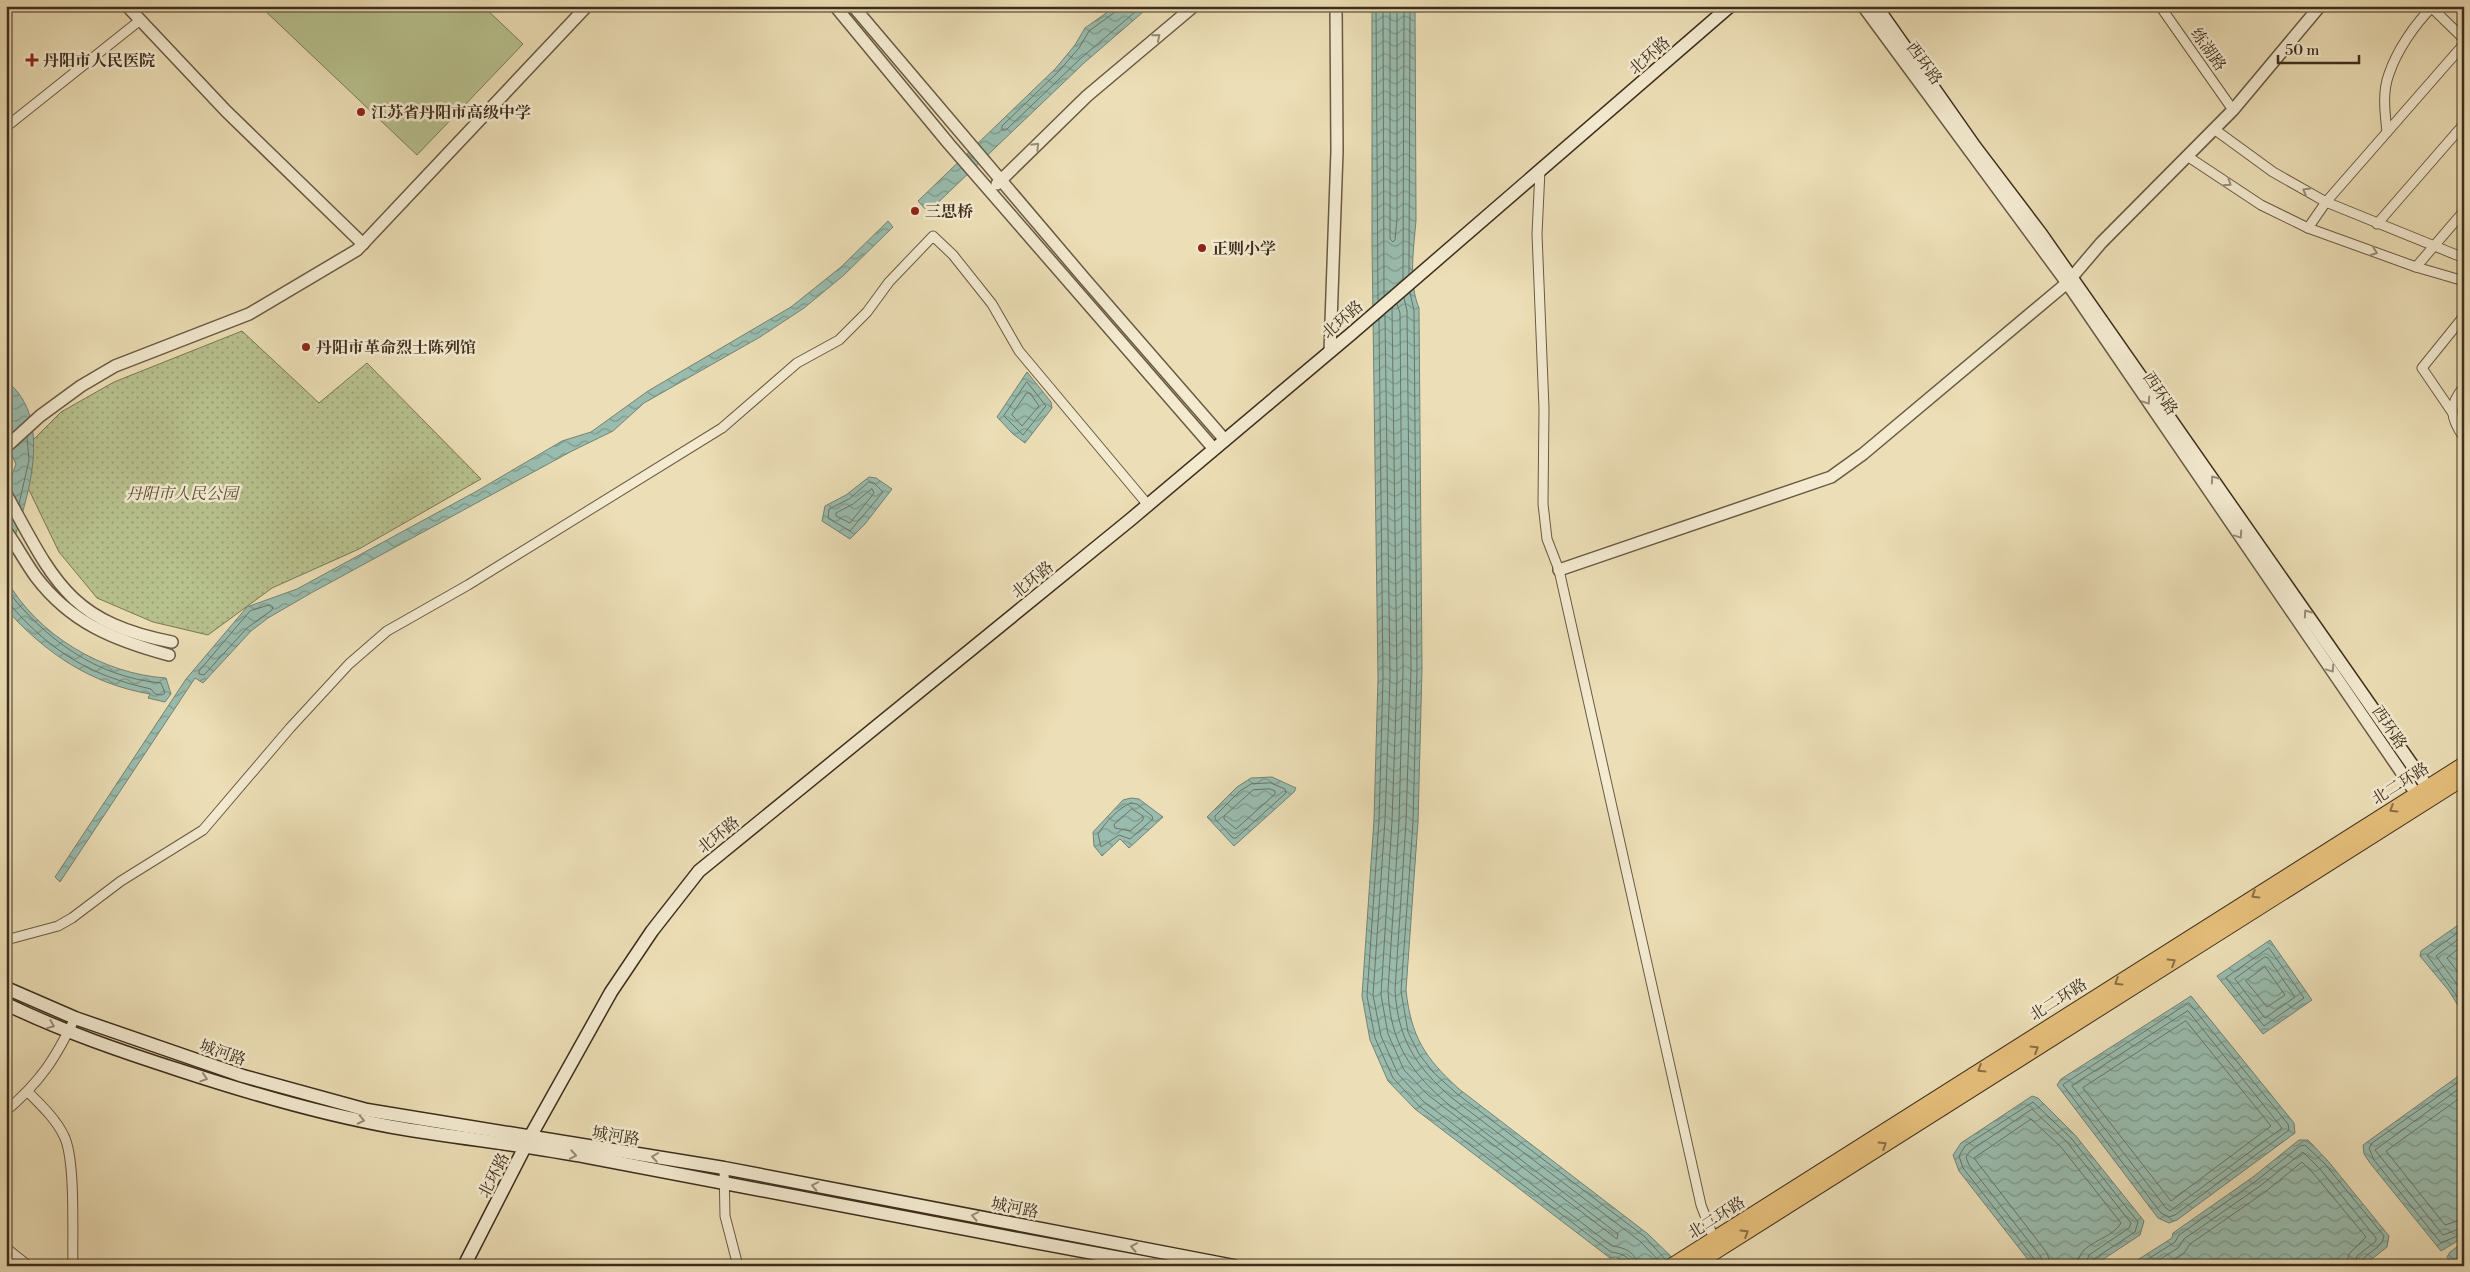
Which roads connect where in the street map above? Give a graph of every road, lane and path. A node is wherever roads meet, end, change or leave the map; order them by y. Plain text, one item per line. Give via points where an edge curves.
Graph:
1 (127, 6) edge
2 (588, 6) edge
3 (835, 6) edge
4 (853, 6) edge
5 (1194, 6) edge
6 (1336, 6) edge
7 (1730, 6) edge
8 (1864, 6) edge
9 (1876, 6) edge
10 (2160, 6) edge
11 (2320, 6) edge
12 (2432, 7) edge
13 (139, 21) junction
14 (2464, 39) edge
15 (2464, 44) edge
16 (2233, 110) junction
17 (2464, 124) edge
18 (6, 127) edge
19 (2214, 129) junction
20 (2387, 132) junction
21 (2187, 156) junction
22 (1540, 170) junction
23 (1001, 180) junction
24 (990, 191) junction
25 (2326, 202) junction
26 (2464, 211) edge
27 (2377, 224) junction
28 (2308, 228) junction
29 (363, 244) junction
30 (2432, 247) junction
31 (2464, 258) edge
32 (2416, 267) junction
33 (2069, 281) junction
34 (2464, 281) edge
35 (2464, 316) edge
36 (1330, 351) junction
37 (2464, 387) edge
38 (2452, 412) junction
39 (2464, 438) edge
40 (1225, 440) junction
41 (6, 447) edge
42 (1214, 449) junction
43 (6, 494) edge
44 (1148, 505) junction
45 (6, 532) edge
46 (1559, 570) junction
47 (172, 642) dead end
48 (169, 655) dead end
49 (2464, 764) edge
50 (2464, 778) edge
51 (2425, 796) junction
52 (6, 940) edge
53 (6, 988) edge
54 (6, 1004) edge
55 (75, 1018) junction
56 (68, 1032) junction
57 (28, 1092) junction
58 (6, 1111) edge
59 (528, 1142) junction
60 (724, 1168) junction
61 (725, 1182) junction
62 (1714, 1238) junction
63 (6, 1248) edge
64 (1698, 1258) edge
65 (29, 1266) edge
66 (73, 1266) edge
67 (464, 1266) edge
68 (738, 1266) edge
69 (1163, 1266) edge
70 (1234, 1266) edge
71 (1671, 1266) edge

1 - 13 street
2 - 29 street
3 - 24 street
4 - 23 street
23 -> 5 street via 1087,96
6 - 36 street via 1337,151
7 - 22 main road, 北环路
8 - 33 street, 西环路
9 - 33 main road, 西环路
10 - 16 street, 练湖路
11 - 16 street
12 - 14 street
12 - 20 street via 2388,74
13 - 18 street
13 - 29 street via 226,112
15 - 20 street
16 - 19 street
17 - 27 street
19 - 21 street
25 -> 19 street via 2273,172
20 - 25 street
21 -> 28 street via 2261,205
21 - 33 street via 2101,243
22 - 36 main road, 北环路
22 - 46 street via 1538,234 1544,408 1543,504 1547,539
23 - 24 street
23 - 40 street
24 - 42 street
25 - 27 street
25 - 28 street
26 - 30 street
27 - 30 street
28 -> 32 street
29 - 41 street via 249,314 115,366 81,386 34,421
30 - 31 street
30 - 32 street
32 - 34 street
33 - 46 street via 1939,392 1831,477
33 - 51 main road, 西环路
35 - 38 street via 2422,368
36 - 40 main road, 北环路
37 - 38 street via 2457,394
38 - 39 street via 2454,423
40 - 42 main road, 北环路
42 - 44 main road, 北环路
43 - 47 street via 52,576 70,596 118,628
44 - 52 street via 1019,351 992,304 953,255 933,236 839,340 797,363 722,428 468,585 387,631 349,664 203,830 58,926
44 - 59 main road, 北环路 via 698,871 611,992
45 - 48 street via 36,576 61,604 126,643
46 - 62 street via 1701,1205
49 - 51 main road, 北二环路
50 - 51 main road, 北二环路
51 -> 62 main road, 北二环路
64 -> 51 main road, 北二环路
53 - 55 main road, 城河路
54 -> 56 main road, 城河路
55 - 56 street
55 - 59 main road, 城河路 via 243,1076 367,1110
56 - 57 street via 57,1056
56 -> 59 main road, 城河路 via 306,1108 392,1126
57 - 58 street
57 - 66 street via 48,1112 65,1137 70,1158
60 -> 59 main road, 城河路
59 -> 61 main road, 城河路
59 - 67 main road, 北环路
60 - 61 street
70 -> 60 main road, 城河路
61 - 68 street via 725,1216
61 - 69 main road, 城河路
62 - 64 main road, 北二环路
63 - 65 street
64 - 71 main road, 北二环路

